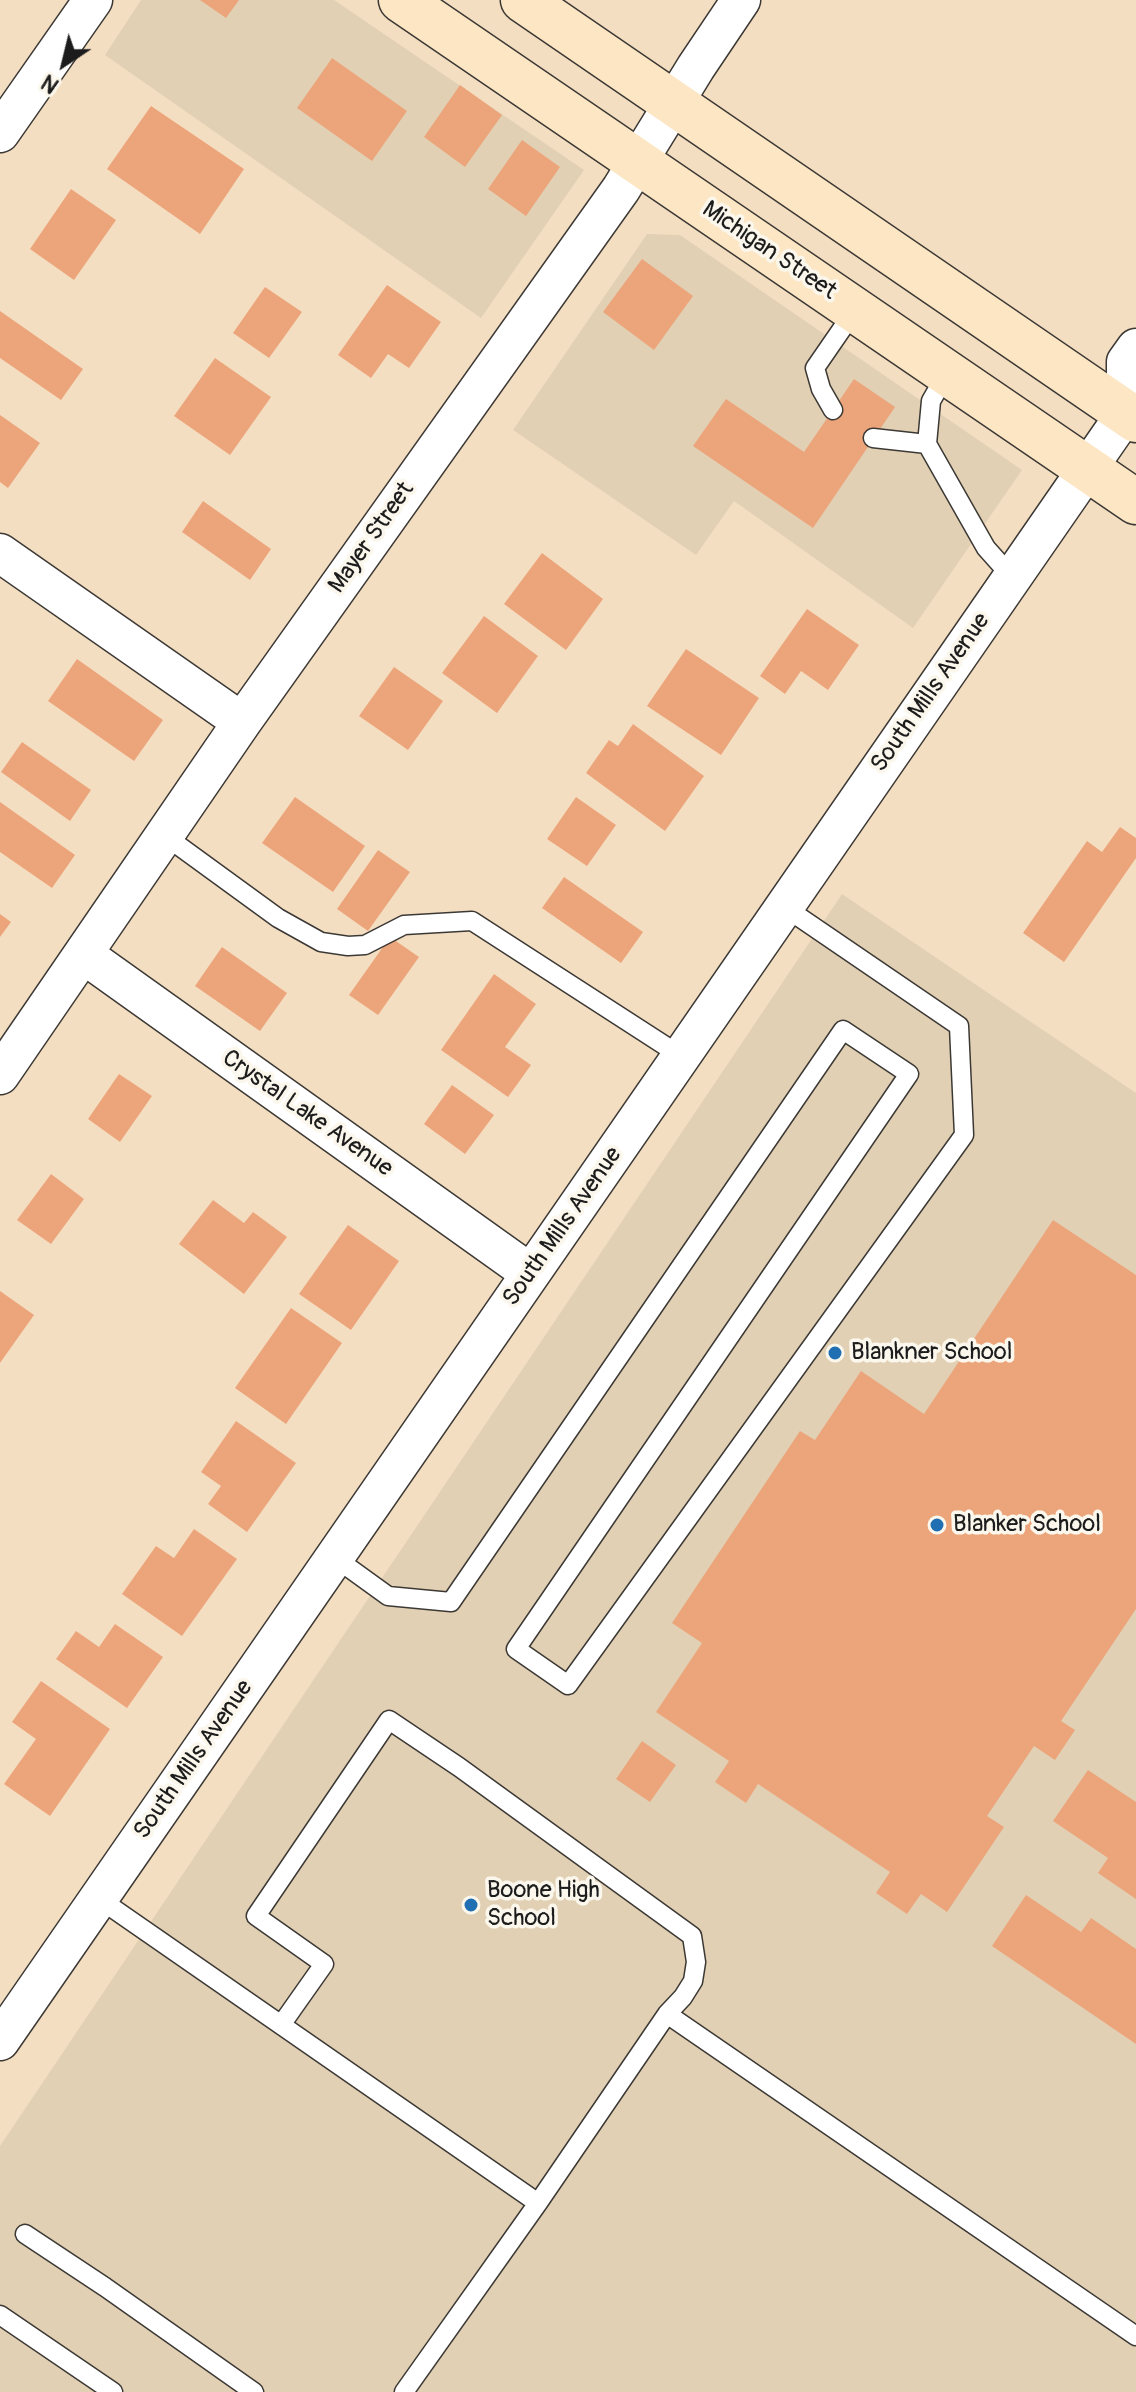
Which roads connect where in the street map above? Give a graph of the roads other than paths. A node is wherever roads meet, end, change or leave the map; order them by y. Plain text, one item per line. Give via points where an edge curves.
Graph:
1 (93, 0) edge
2 (401, 0) edge
3 (523, 0) edge
4 (741, 0) edge
5 (674, 103) junction
6 (6, 111) edge
7 (638, 162) junction
8 (855, 310) junction
9 (1136, 348) edge
10 (947, 373) junction
11 (833, 410) dead end
12 (1133, 414) edge
13 (873, 438) dead end
14 (927, 444) junction
15 (1087, 468) junction
16 (1136, 502) edge
17 (0, 553) edge
18 (1011, 576) junction
19 (242, 722) junction
20 (164, 835) junction
21 (783, 906) junction
22 (83, 954) junction
23 (681, 1056) junction
24 (0, 1075) edge
25 (530, 1273) junction
26 (334, 1557) junction
27 (98, 1898) junction
28 (667, 2014) junction
29 (281, 2025) junction
30 (0, 2041) edge
31 (538, 2203) junction
32 (25, 2234) dead end
33 (0, 2315) edge
34 (1136, 2336) edge
35 (113, 2392) edge
36 (254, 2392) edge
37 (404, 2392) edge

1 - 6 street
2 - 7 street, Michigan Street
3 - 5 street
4 - 5 street, Mayer Street
5 - 7 street, Mayer Street
5 - 12 street
7 - 8 street, Michigan Street
7 - 19 street, Mayer Street
8 - 10 street, Michigan Street
8 - 11 lane via 815,368
9 - 12 street via 1126,362
10 - 14 lane via 931,401
10 - 15 street, Michigan Street
12 - 15 street, South Mills Avenue
13 - 14 lane
14 - 18 lane via 986,548
15 - 16 street, Michigan Street
15 - 18 street, South Mills Avenue
17 - 19 street
18 - 21 street, South Mills Avenue
19 - 20 street, Mayer Street
20 - 22 street, Mayer Street
20 - 23 lane via 278,918 321,942 365,945 404,925 472,921
21 - 23 street, South Mills Avenue
21 - 26 lane via 959,1026 964,1135 568,1685 516,1649 909,1074 843,1030 451,1602 388,1596
22 - 24 street, Mayer Street
22 - 25 street, Crystal Lake Avenue
23 - 25 street, South Mills Avenue
25 - 26 street, South Mills Avenue
26 - 27 street, South Mills Avenue
27 - 29 lane
27 - 30 street, South Mills Avenue
28 - 29 lane via 693,1981 692,1936 389,1720 256,1916 324,1964
28 - 31 lane
28 - 34 lane
29 - 31 lane
31 - 37 lane
32 - 36 lane
33 - 35 lane

